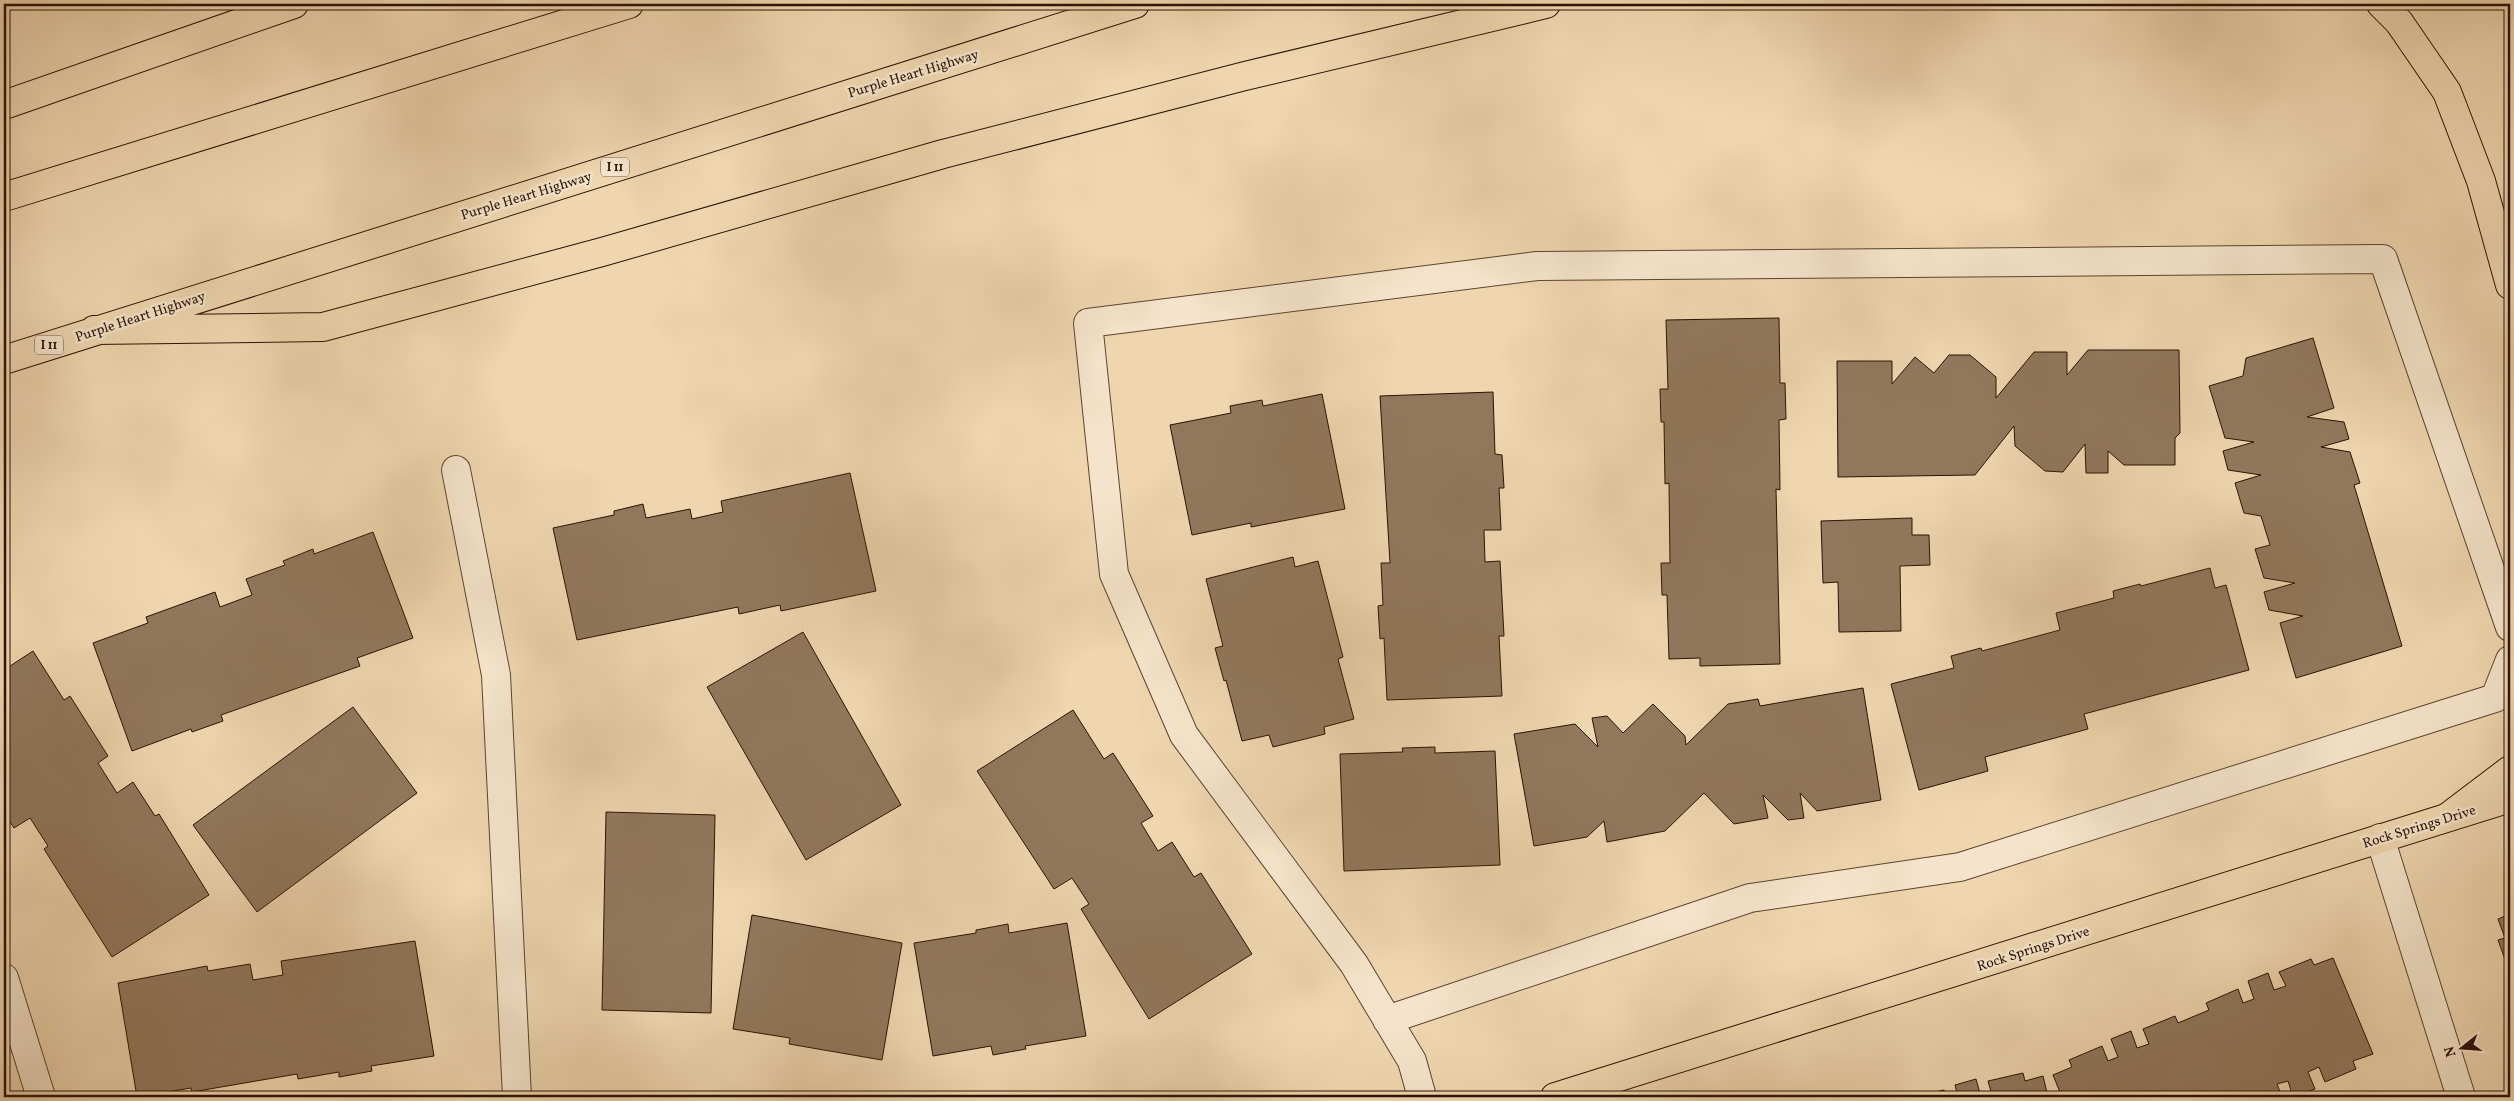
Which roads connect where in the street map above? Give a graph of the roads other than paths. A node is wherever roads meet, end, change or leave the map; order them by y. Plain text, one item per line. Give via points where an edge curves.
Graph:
1 (294, 4) edge
2 (629, 4) edge
3 (1135, 4) edge
4 (1546, 4) edge
5 (2381, 4) edge
6 (4, 104) edge
7 (4, 197) edge
8 (2510, 285) edge
9 (94, 330) junction
10 (4, 360) edge
11 (456, 470) dead end
12 (2510, 626) edge
13 (2510, 660) edge
14 (2510, 770) edge
15 (2510, 798) edge
16 (2448, 816) junction
17 (2380, 838) junction
18 (4, 978) edge
19 (1388, 1020) junction
20 (41, 1097) edge
21 (517, 1097) edge
22 (1422, 1097) edge
23 (1555, 1097) edge
24 (2461, 1097) edge

1 - 6 main road
2 - 7 main road
3 - 9 main road, Purple Heart Highway / I 11
4 - 9 main road via 1244,76 943,154 602,252 323,327
5 - 8 main road via 2399,22 2447,92 2481,181
9 - 10 main road, Purple Heart Highway / I 11
11 - 21 lane via 496,675
12 - 19 lane via 2383,259 1537,266 1088,323 1114,574 1184,735 1354,964
13 - 19 lane via 2494,698 1960,867 1750,898
14 - 16 main road
15 - 16 main road, Rock Springs Drive
16 - 17 main road, Rock Springs Drive
17 - 23 main road, Rock Springs Drive
17 - 24 lane
18 - 20 lane
19 - 22 lane via 1412,1061

